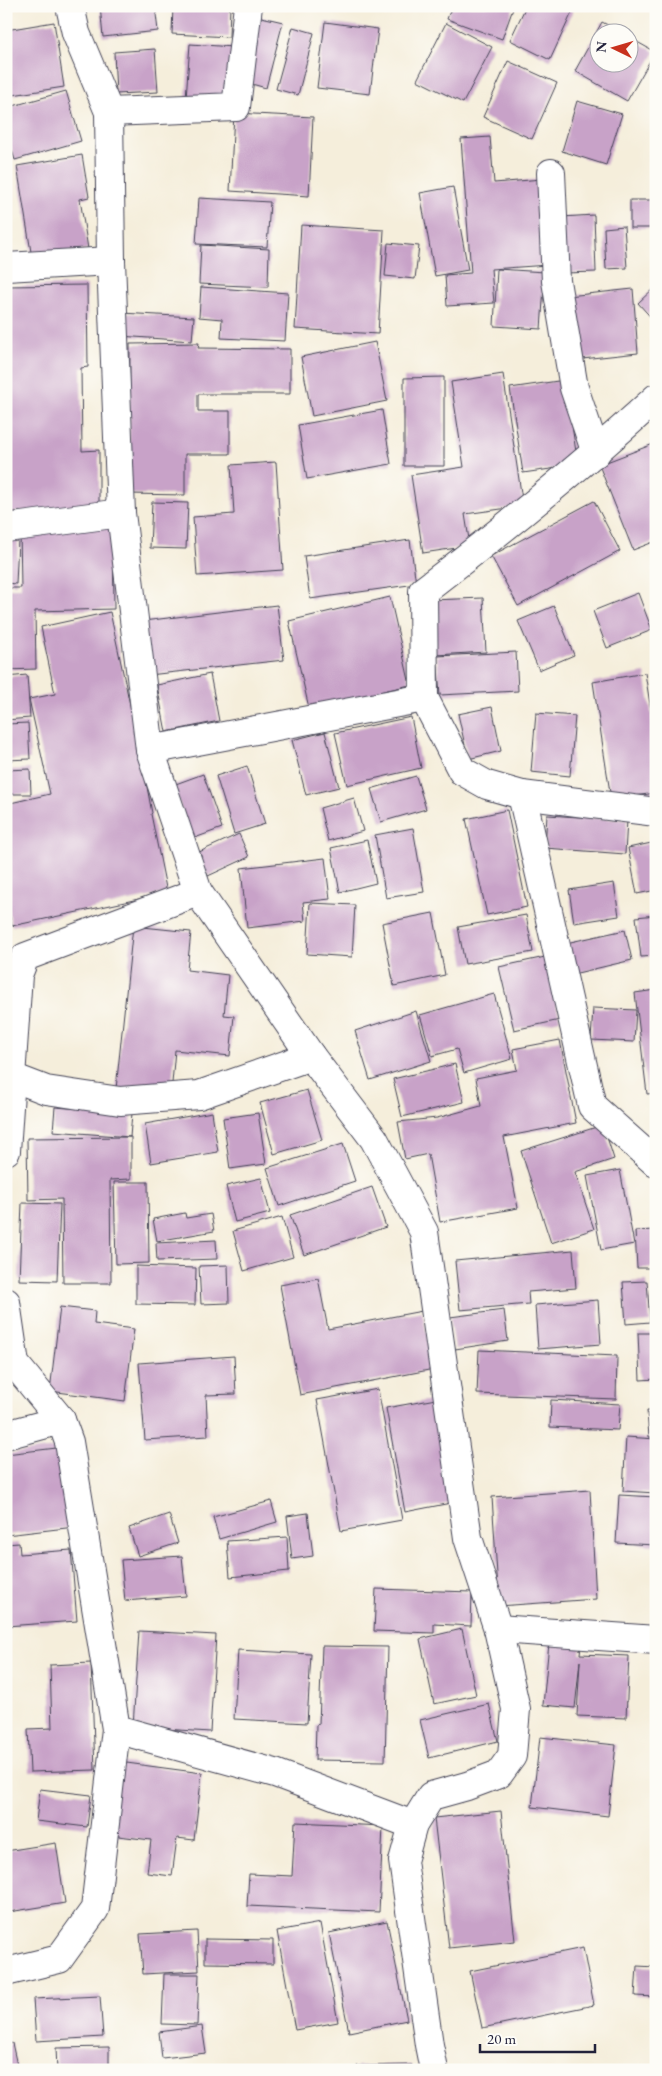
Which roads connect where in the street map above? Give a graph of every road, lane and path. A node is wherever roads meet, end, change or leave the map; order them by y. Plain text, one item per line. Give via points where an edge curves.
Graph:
1 (70, 6) edge
2 (248, 6) edge
3 (110, 112) junction
4 (551, 173) dead end
5 (111, 261) junction
6 (6, 267) edge
7 (656, 398) edge
8 (596, 454) junction
9 (121, 513) junction
10 (6, 528) edge
11 (424, 698) junction
12 (150, 750) junction
13 (522, 796) junction
14 (656, 812) edge
15 (198, 892) junction
16 (311, 1056) junction
17 (12, 1077) junction
18 (7, 1115) edge
19 (6, 1151) edge
20 (656, 1163) edge
21 (6, 1302) edge
22 (61, 1420) junction
23 (6, 1435) edge
24 (498, 1628) junction
25 (656, 1640) edge
26 (116, 1729) junction
27 (414, 1825) junction
28 (6, 1972) edge
29 (434, 2070) edge

1 - 3 street via 76,33
2 - 3 street via 236,107
3 - 5 street
4 - 8 street via 556,281 574,388
5 - 6 street
5 - 9 street
7 - 8 street
8 - 11 street via 423,591
9 - 10 street
9 - 12 street
11 - 12 street
11 - 13 street via 462,771 487,786
12 - 15 street
13 - 14 street
13 - 20 street via 592,1106
15 - 16 street
15 - 17 street via 25,957 18,975
16 - 17 street via 199,1095 120,1101 46,1090
16 - 24 street via 374,1139 424,1232 468,1538
17 - 18 street
18 - 19 street
21 - 22 street via 15,1364
22 - 23 street
22 - 26 street via 69,1442
24 - 25 street
24 - 27 street via 516,1709 512,1756 499,1774 431,1796
26 - 27 street via 276,1773
26 - 28 street via 95,1909 59,1959
27 - 29 street via 403,1861

